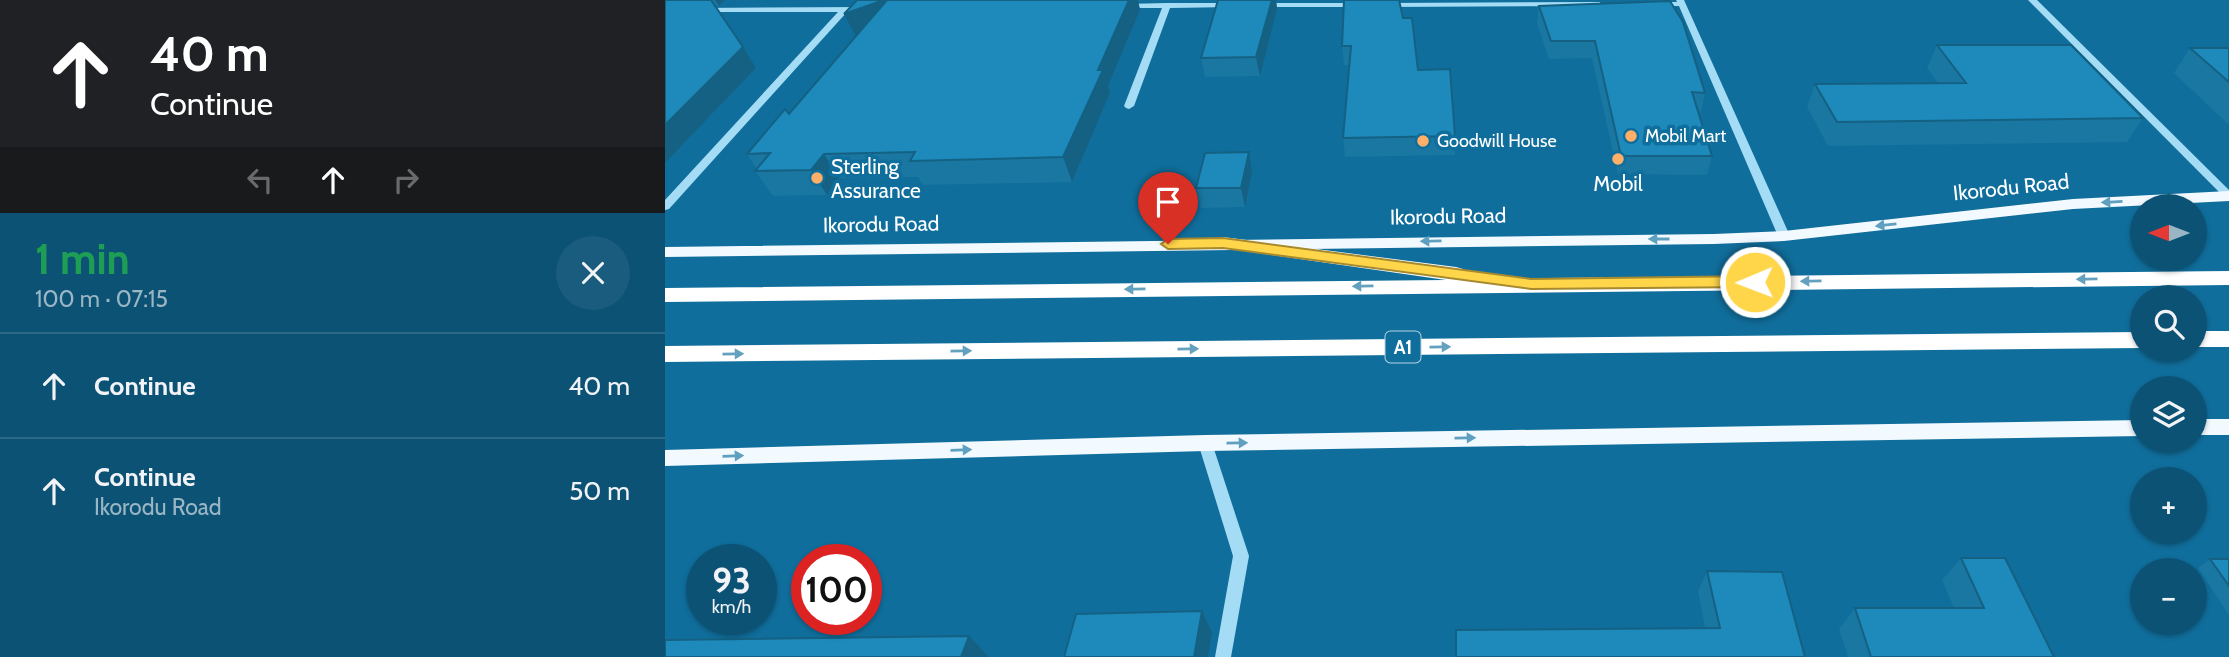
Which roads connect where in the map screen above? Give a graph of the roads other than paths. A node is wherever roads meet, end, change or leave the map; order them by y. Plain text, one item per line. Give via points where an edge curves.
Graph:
1 (760, 0) edge
2 (2032, 0) edge
3 (1681, 2) edge
4 (1602, 4) edge
5 (1642, 4) edge
6 (1167, 5) junction
7 (1114, 6) edge
8 (845, 9) junction
9 (872, 9) edge
10 (689, 10) edge
11 (751, 10) junction
12 (1129, 106) dead end
13 (2229, 196) edge
14 (665, 207) edge
15 (1784, 236) junction
16 (1223, 243) junction
17 (665, 252) edge
18 (2229, 278) edge
19 (1531, 284) junction
20 (665, 295) edge
21 (2207, 339) edge
22 (2229, 339) edge
23 (2130, 340) edge
24 (665, 354) edge
25 (2229, 427) edge
26 (2130, 428) edge
27 (2207, 428) edge
28 (1205, 443) junction
29 (665, 458) edge
30 (1223, 657) edge

1 - 11 street
2 - 13 street
3 - 5 street
3 - 15 street
4 - 6 street
6 - 7 street
6 - 12 street
8 - 9 street
8 - 11 street
8 - 14 street
10 - 11 street
13 -> 15 main road, Ikorodu Road via 2073,204
15 -> 16 main road, Ikorodu Road
16 - 17 main road, Ikorodu Road
16 - 19 highway
18 -> 19 highway
19 -> 20 highway
21 - 22 highway
24 -> 23 highway, A1
25 - 27 main road
28 -> 26 main road
29 -> 28 main road
28 - 30 street via 1241,556

